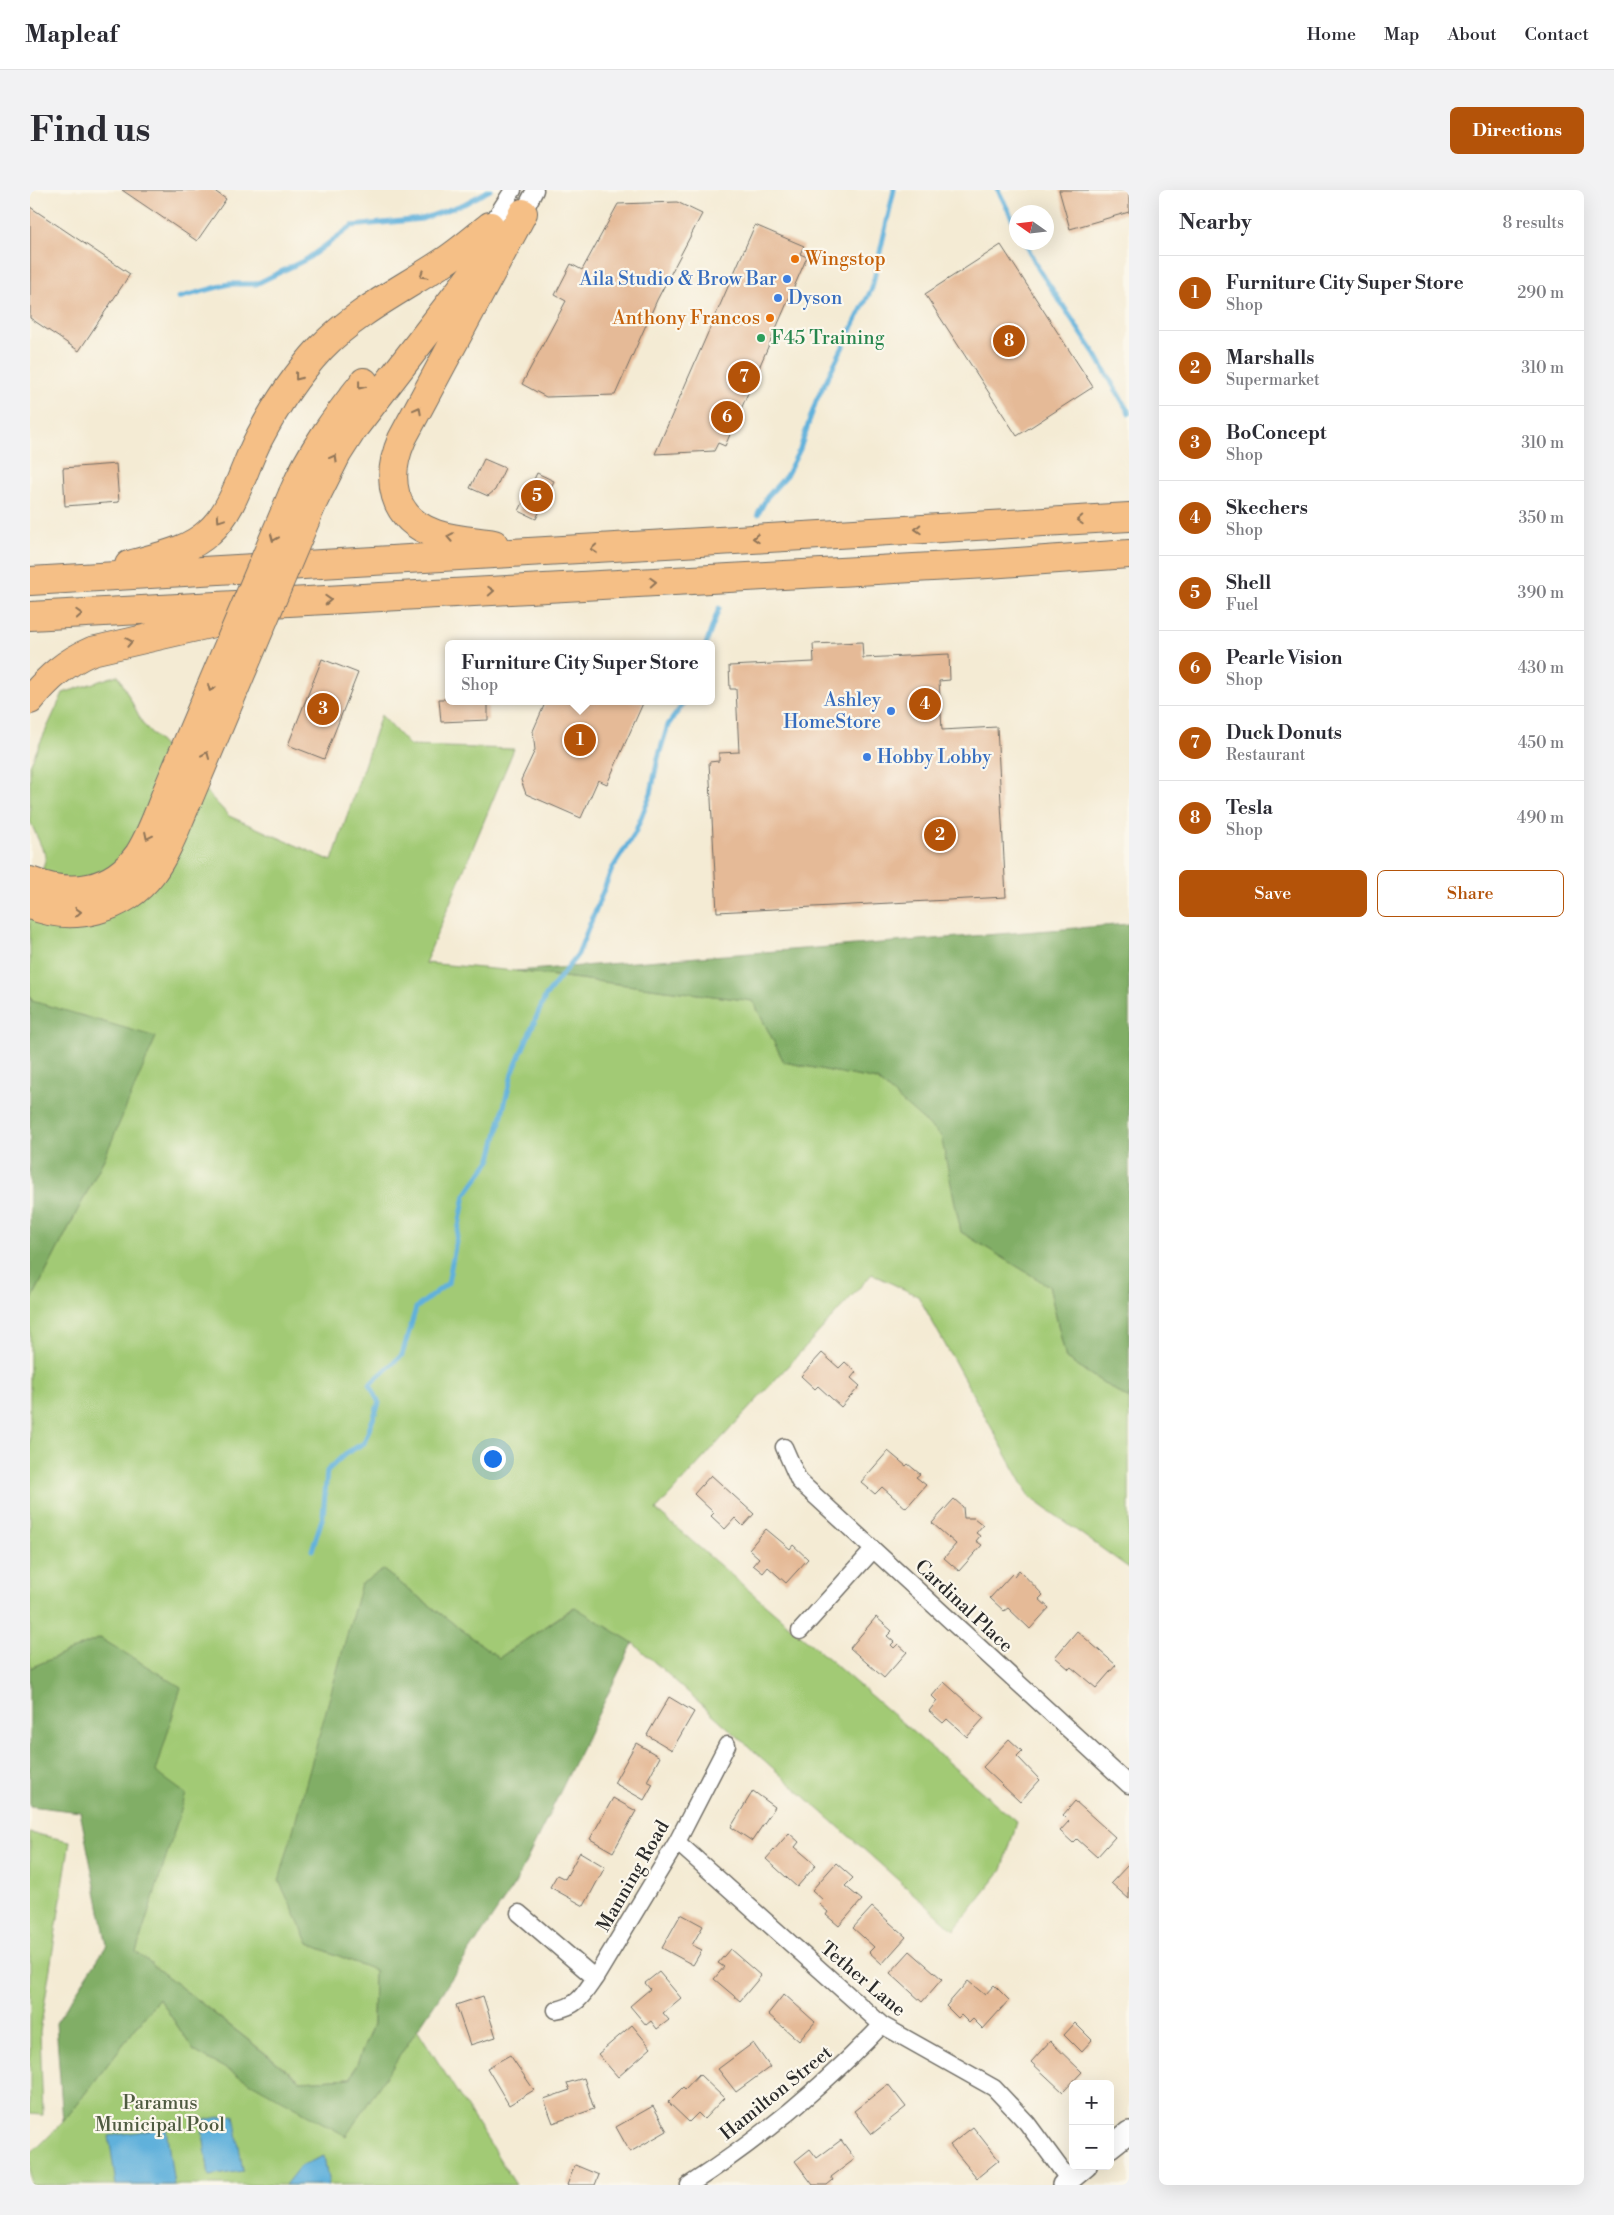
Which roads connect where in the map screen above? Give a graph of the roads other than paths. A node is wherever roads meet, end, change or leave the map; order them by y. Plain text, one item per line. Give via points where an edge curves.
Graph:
1 (512, 206) edge
2 (1129, 517) edge
3 (550, 552) junction
4 (1129, 554) edge
5 (80, 578) junction
6 (30, 581) edge
7 (294, 602) junction
8 (30, 616) edge
9 (30, 700) edge
10 (177, 796) junction
11 (30, 881) edge
12 (30, 905) edge
13 (784, 1448) dead end
14 (873, 1550) junction
15 (800, 1631) dead end
16 (727, 1745) dead end
17 (1129, 1786) edge
18 (677, 1842) junction
19 (519, 1913) dead end
20 (595, 1978) junction
21 (556, 2010) dead end
22 (882, 2025) junction
23 (1129, 2132) edge
24 (1114, 2144) edge
25 (1081, 2170) edge
26 (1066, 2182) edge
27 (689, 2185) edge

3 -> 1 highway via 446,536 426,529 403,509 392,479 394,460 402,439
1 -> 5 highway via 444,262 370,307 320,349 269,420 224,513 209,532 176,551
1 - 10 highway, bridge via 338,416 311,456 303,498
2 -> 3 highway
3 - 5 highway
7 -> 4 highway
5 - 6 highway
8 -> 7 highway
9 -> 7 highway via 56,672 92,651 220,623
10 -> 11 highway via 140,853 119,874 95,887 71,891
12 -> 10 highway via 76,913 108,906 134,892 152,872 164,851
13 - 14 street, Cardinal Place via 799,1481
14 - 15 street
14 - 17 street, Cardinal Place
16 - 18 street, Manning Road
18 - 20 street, Manning Road
18 - 22 street, Tether Lane
19 - 20 street
20 - 21 street, Manning Road via 580,1999 570,2007
22 - 26 street, Tether Lane via 994,2088 1027,2122
22 - 27 street, Hamilton Street via 799,2106
23 - 24 street
25 - 26 street

